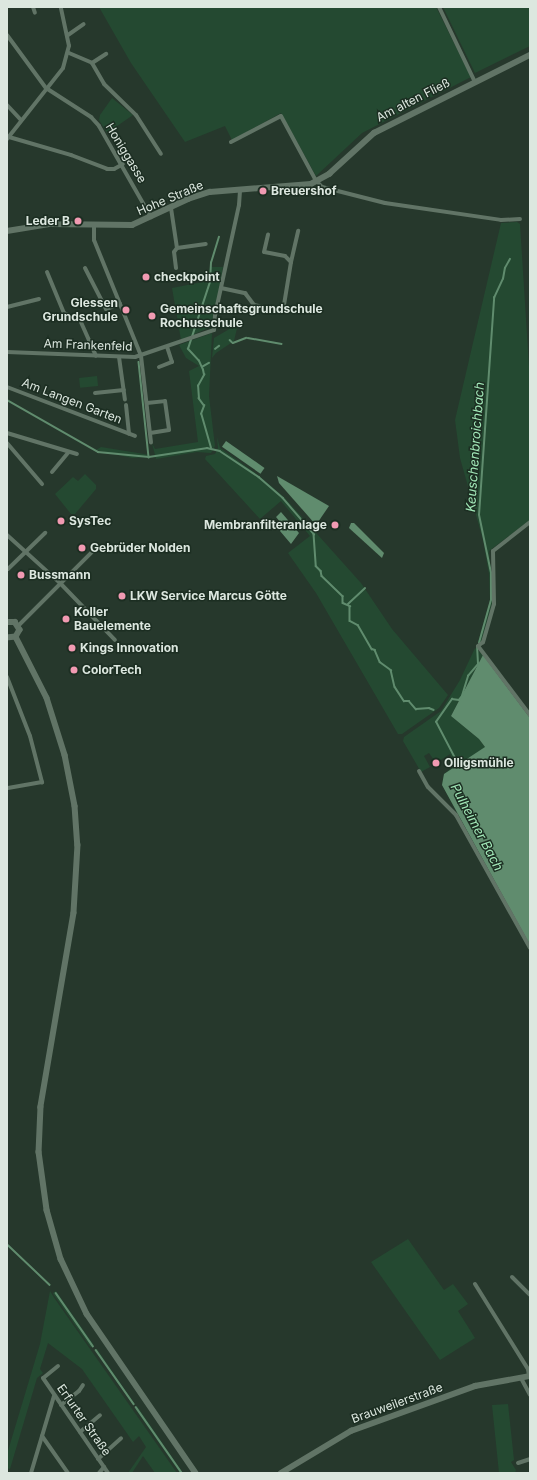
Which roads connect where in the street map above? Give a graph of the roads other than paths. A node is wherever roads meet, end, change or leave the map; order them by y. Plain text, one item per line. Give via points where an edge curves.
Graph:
1 (33, 7) edge
2 (61, 7) edge
3 (438, 7) edge
4 (35, 13) dead end
5 (84, 24) dead end
6 (7, 35) edge
7 (68, 35) junction
8 (69, 53) junction
9 (106, 54) dead end
10 (530, 54) edge
11 (92, 63) junction
12 (475, 82) junction
13 (46, 88) junction
14 (7, 105) edge
15 (21, 120) junction
16 (8, 138) edge
17 (231, 142) dead end
18 (161, 154) dead end
19 (123, 164) junction
20 (316, 180) junction
21 (240, 190) junction
22 (171, 208) junction
23 (152, 218) junction
24 (520, 219) dead end
25 (94, 225) junction
26 (7, 231) edge
27 (298, 231) dead end
28 (268, 234) dead end
29 (206, 244) dead end
30 (177, 248) junction
31 (291, 262) junction
32 (85, 268) dead end
33 (176, 268) dead end
34 (47, 272) dead end
35 (221, 288) junction
36 (39, 299) dead end
37 (120, 304) junction
38 (7, 307) edge
39 (55, 316) dead end
40 (66, 316) junction
41 (167, 347) junction
42 (7, 352) edge
43 (96, 356) junction
44 (141, 356) junction
45 (119, 357) junction
46 (159, 367) dead end
47 (7, 387) edge
48 (124, 390) junction
49 (96, 393) dead end
50 (147, 403) junction
51 (150, 432) junction
52 (7, 433) edge
53 (130, 434) junction
54 (135, 436) dead end
55 (151, 442) dead end
56 (7, 443) edge
57 (69, 452) junction
58 (77, 454) dead end
59 (52, 472) dead end
60 (42, 484) dead end
61 (530, 522) edge
62 (45, 533) dead end
63 (7, 535) edge
64 (96, 548) dead end
65 (27, 551) junction
66 (8, 569) dead end
67 (60, 583) junction
68 (7, 622) edge
69 (19, 625) junction
70 (7, 638) edge
71 (16, 638) junction
72 (115, 640) dead end
73 (7, 677) edge
74 (530, 715) edge
75 (419, 771) dead end
76 (7, 788) edge
77 (530, 948) edge
78 (512, 1277) dead end
79 (475, 1284) dead end
80 (530, 1295) edge
81 (58, 1366) dead end
82 (529, 1376) edge
83 (521, 1378) junction
84 (83, 1385) dead end
85 (530, 1395) edge
86 (54, 1396) junction
87 (61, 1405) junction
88 (100, 1415) dead end
89 (80, 1432) junction
90 (42, 1436) junction
91 (121, 1438) dead end
92 (98, 1459) junction
93 (530, 1459) edge
94 (518, 1463) dead end
95 (104, 1468) junction
96 (31, 1473) edge
97 (68, 1473) edge
98 (99, 1473) edge
99 (108, 1473) edge
100 (196, 1473) edge
101 (281, 1473) edge

1 - 4 street
2 - 7 street
3 - 12 street
5 - 7 street
6 - 13 street
7 - 8 street
8 - 11 street
8 - 13 street via 64,68
9 - 11 street
10 - 12 main road, Am alten Fließ
11 - 18 street via 104,84 136,115
12 - 20 main road, Am alten Fließ via 374,133
13 - 15 street
13 - 19 street, Honiggasse via 94,120
14 - 15 street
15 - 16 street
16 - 19 street via 71,155 107,169 114,169
17 - 20 street via 282,116
19 - 23 street, Honiggasse
20 - 21 main road, Hohe Straße via 293,186
20 - 24 street via 322,187 385,203 500,220
21 - 22 main road, Hohe Straße via 201,194
21 - 35 street
22 - 23 main road, Hohe Straße
22 - 30 street
23 - 25 main road, Hohe Straße via 132,225
25 - 26 main road, Hohe Straße via 50,224
25 - 37 street via 94,240
27 - 31 street
28 - 31 street via 264,252 285,256
29 - 30 street
30 - 33 street via 174,252
31 - 35 street via 282,311 254,305 245,293
32 - 37 street via 106,309
34 - 40 street
35 - 41 street, Am Frankenfeld via 214,330
36 - 38 street
37 - 44 street
39 - 40 street
40 - 43 street via 80,320
41 - 44 street, Am Frankenfeld
41 - 46 street via 172,362
42 - 43 street, Am Frankenfeld
43 - 45 street, Am Frankenfeld
44 - 45 street, Am Frankenfeld
44 - 50 street
45 - 48 street, Am Langen Garten
47 - 53 street, Am Langen Garten
48 - 49 street
48 - 53 street, Am Langen Garten
50 - 51 street
50 - 51 street via 165,401 169,430
51 - 55 street
52 - 57 street
53 - 54 street, Am Langen Garten
56 - 60 street
57 - 58 street
57 - 59 street
61 - 74 street via 493,551 494,604 483,642 478,646
62 - 65 street
63 - 65 street via 22,550
64 - 67 street
65 - 66 street
65 - 67 street
67 - 69 street
67 - 72 street
68 - 69 main road
69 - 71 main road via 20,632
70 - 71 main road
71 - 100 main road via 47,698 65,755 75,806 78,845 74,913 41,1107 39,1152 47,1210 61,1259 80,1303
73 - 76 street via 30,736 42,782
75 - 77 street via 428,787 456,815
78 - 80 street
79 - 82 street via 528,1369
81 - 86 street, Erfurter Straße via 43,1378
82 - 83 main road, Brauweilerstraße
83 - 85 street
83 - 101 main road, Brauweilerstraße via 475,1386 351,1431
84 - 87 street via 79,1392
86 - 87 street, Erfurter Straße
86 - 90 street
87 - 89 street, Erfurter Straße
88 - 89 street
89 - 92 street, Erfurter Straße
90 - 96 street
90 - 97 street
91 - 92 street
92 - 95 street, Erfurter Straße
93 - 94 street
95 - 98 street
95 - 99 street, Erfurter Straße

